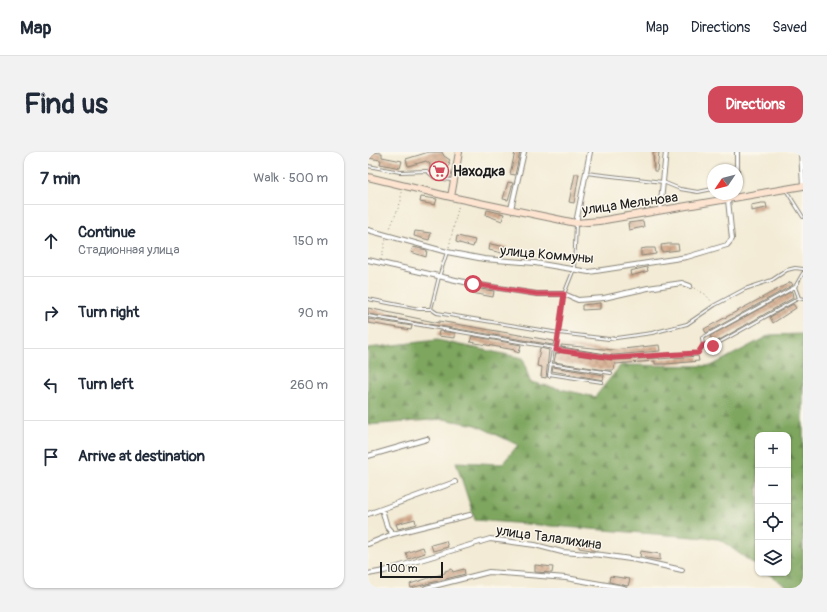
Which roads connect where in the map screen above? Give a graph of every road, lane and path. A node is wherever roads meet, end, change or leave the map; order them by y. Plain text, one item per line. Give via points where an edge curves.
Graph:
1 (459, 152) edge
2 (524, 152) edge
3 (590, 152) edge
4 (666, 152) edge
5 (737, 152) edge
6 (801, 152) edge
7 (737, 164) edge
8 (368, 166) edge
9 (586, 173) junction
10 (368, 177) edge
11 (453, 181) junction
12 (663, 182) junction
13 (401, 185) junction
14 (803, 186) edge
15 (785, 189) junction
16 (707, 190) edge
17 (743, 195) edge
18 (451, 197) junction
19 (460, 199) junction
20 (717, 200) edge
21 (733, 200) edge
22 (511, 209) junction
23 (660, 211) junction
24 (803, 217) edge
25 (576, 223) junction
26 (368, 230) edge
27 (388, 236) junction
28 (447, 252) junction
29 (368, 260) edge
30 (381, 263) junction
31 (574, 269) junction
32 (803, 269) edge
33 (803, 274) edge
34 (439, 277) junction
35 (800, 278) junction
36 (803, 280) edge
37 (690, 286) joint
38 (795, 287) junction
39 (564, 294) junction
40 (368, 298) edge
41 (799, 298) junction
42 (803, 299) edge
43 (715, 305) junction
44 (431, 309) junction
45 (368, 316) edge
46 (559, 333) junction
47 (703, 345) junction
48 (552, 349) junction
49 (556, 350) junction
50 (550, 364) junction
51 (611, 373) dead end
52 (602, 382) dead end
53 (428, 439) dead end
54 (368, 456) edge
55 (455, 482) dead end
56 (382, 509) junction
57 (368, 514) edge
58 (470, 515) dead end
59 (393, 534) junction
60 (368, 544) edge
61 (682, 570) dead end
62 (368, 574) edge
63 (426, 588) edge
64 (624, 588) edge

1 - 11 main road
2 - 22 street
3 - 9 street
4 - 12 street
5 - 7 street
6 - 14 street
8 - 11 lane via 400,172 427,172 436,178
9 - 12 lane
9 - 25 street
10 - 13 main road, улица Мельнова
11 - 18 main road
12 - 16 lane via 680,189 698,192
12 - 23 street
13 - 18 main road, улица Мельнова
13 - 27 path via 400,201
14 - 15 main road, улица Мельнова
15 - 17 main road, улица Мельнова
15 - 24 lane
18 - 19 main road, улица Мельнова
19 - 22 main road, улица Мельнова
19 - 28 path
20 - 23 main road, улица Мельнова
21 - 31 street, улица Коммуны via 732,239 726,245 687,257 589,272
22 - 25 main road, улица Мельнова
23 - 25 main road, улица Мельнова
25 - 31 lane
26 - 27 street, улица Коммуны
27 - 28 street, улица Коммуны
27 - 30 path
28 - 31 street, улица Коммуны via 504,262 535,263
28 - 34 lane
29 - 30 street
30 - 34 street
31 - 39 lane
32 - 43 lane via 787,270 772,280 745,289
33 - 35 lane
34 - 39 street via 537,294
34 - 44 lane
35 - 36 lane
35 - 38 lane
37 - 39 street via 682,283 604,298 578,300
37 - 43 path via 705,294
38 - 41 lane
38 - 47 lane via 702,338
39 - 46 lane
40 - 44 lane via 419,309
41 - 42 lane
41 - 47 lane via 713,346
43 - 46 lane via 687,324 652,333 609,339
44 - 46 lane via 437,313
45 - 48 lane
46 - 49 lane
47 - 49 lane via 698,353 613,358
48 - 49 lane
48 - 50 lane
50 - 51 lane
50 - 52 lane via 549,375
53 - 54 street
55 - 56 street
56 - 57 street
56 - 59 street via 387,526
58 - 59 street
59 - 60 street
61 - 62 street, улица Талалихина via 623,558 562,552 535,545 490,539
63 - 64 street via 489,572 566,578

